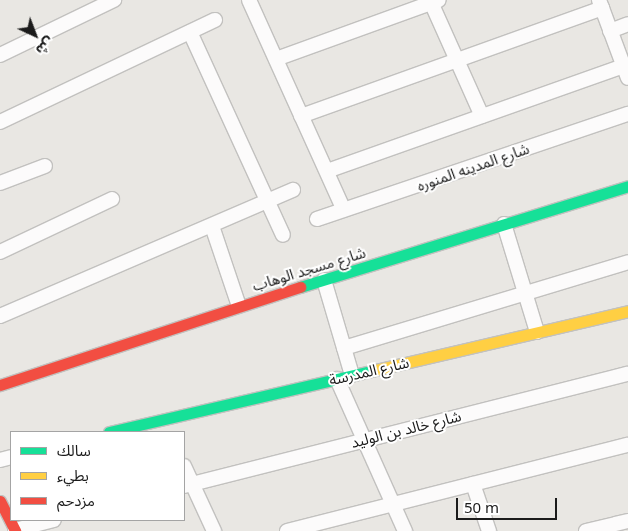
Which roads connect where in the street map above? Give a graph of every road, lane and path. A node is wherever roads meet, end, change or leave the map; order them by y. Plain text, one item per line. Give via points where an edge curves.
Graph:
1 (114, 0) edge
2 (250, 0) edge
3 (433, 1) edge
4 (600, 4) edge
5 (215, 20) dead end
6 (628, 24) edge
7 (610, 31) junction
8 (190, 32) junction
9 (0, 55) edge
10 (276, 59) junction
11 (456, 60) junction
12 (626, 72) edge
13 (628, 114) edge
14 (301, 116) junction
15 (482, 116) junction
16 (0, 122) edge
17 (45, 166) dead end
18 (327, 171) junction
19 (0, 183) edge
20 (628, 186) edge
21 (293, 190) dead end
22 (112, 199) dead end
23 (267, 201) junction
24 (344, 210) junction
25 (317, 220) dead end
26 (504, 224) junction
27 (212, 226) junction
28 (283, 235) dead end
29 (0, 252) edge
30 (628, 262) edge
31 (324, 280) junction
32 (525, 293) junction
33 (239, 306) junction
34 (628, 311) edge
35 (0, 316) edge
36 (537, 332) junction
37 (344, 348) junction
38 (628, 374) edge
39 (352, 375) junction
40 (337, 379) junction
41 (0, 385) edge
42 (162, 419) junction
43 (113, 431) edge
44 (168, 431) edge
45 (364, 440) junction
46 (628, 445) edge
47 (185, 471) edge
48 (473, 484) junction
49 (188, 485) edge
50 (0, 501) edge
51 (393, 505) junction
52 (50, 521) edge
53 (628, 521) edge
54 (0, 525) edge
55 (11, 531) edge
56 (214, 531) edge
57 (287, 531) edge
58 (405, 531) edge
59 (489, 531) edge
60 (586, 531) edge

1 - 9 street
2 - 10 street
3 - 10 street
3 - 11 street
4 - 7 street
4 - 11 street
5 - 8 street
6 - 7 street
7 - 12 street
8 - 16 street
8 - 23 street
10 - 14 street
11 - 14 street
11 - 15 street
12 - 15 street
13 - 24 street, شارع المدينه المنوره
14 - 18 street
15 - 18 street
17 - 19 street
18 - 24 street
20 - 26 street, شارع مسجد الوهاب
21 - 23 street
22 - 29 street
23 - 27 street
23 - 28 street
24 - 25 street, شارع المدينه المنوره
26 - 31 street, شارع مسجد الوهاب
26 - 32 street
27 - 33 street
27 - 35 street
30 - 32 street
31 - 33 street, شارع مسجد الوهاب
31 - 37 street
32 - 36 street
32 - 37 street
33 - 41 street, شارع مسجد الوهاب
34 - 36 street, شارع المدرسة
36 - 39 street, شارع المدرسة
37 - 39 street
38 - 45 street, شارع خالد بن الوليد
39 - 40 street, شارع المدرسة
40 - 42 street, شارع المدرسة
40 - 45 street
42 - 43 street, شارع المدرسة
42 - 44 street
45 - 49 street, شارع خالد بن الوليد
45 - 51 street
46 - 48 street
47 - 49 street
48 - 51 street
48 - 59 street
49 - 56 street
50 - 55 street
51 - 57 street
51 - 58 street
52 - 55 street
53 - 60 street
54 - 55 street

